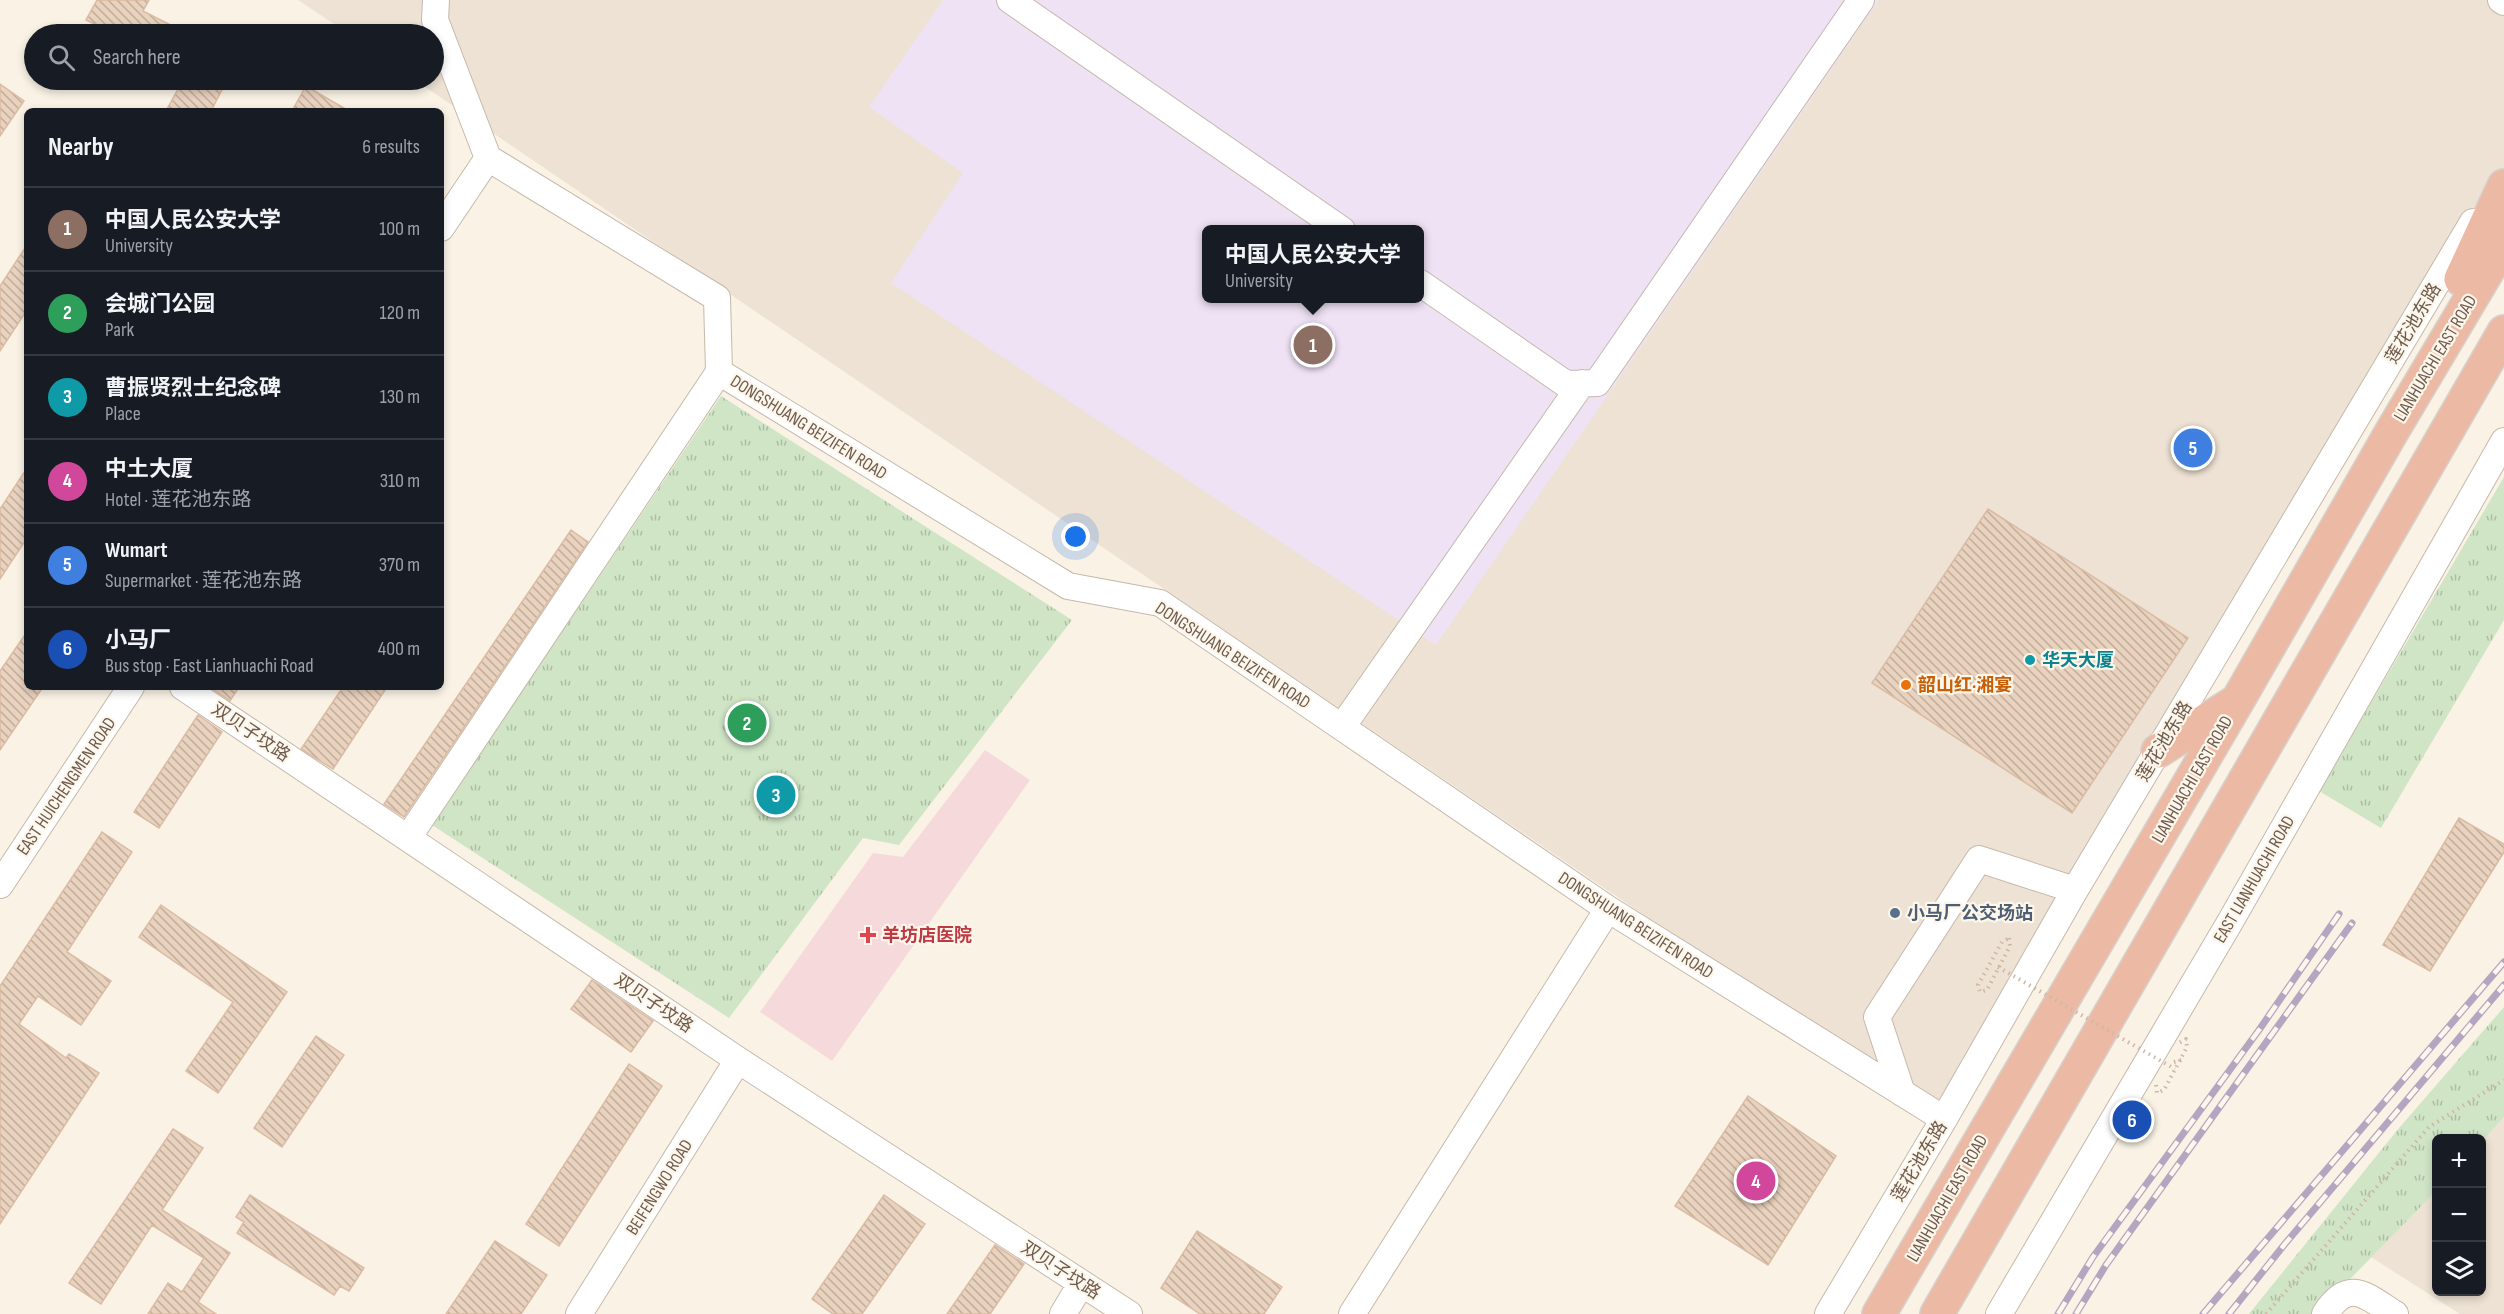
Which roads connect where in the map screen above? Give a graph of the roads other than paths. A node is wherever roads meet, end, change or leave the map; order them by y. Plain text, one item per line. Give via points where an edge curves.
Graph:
1 (436, 0) edge
2 (1010, 0) edge
3 (1861, 0) edge
4 (437, 24) edge
5 (444, 43) edge
6 (488, 158) junction
7 (2504, 170) edge
8 (2504, 186) edge
9 (444, 224) edge
10 (1335, 225) edge
11 (2504, 243) edge
12 (1424, 286) edge
13 (2504, 332) edge
14 (2504, 357) edge
15 (720, 372) junction
16 (1582, 383) junction
17 (2452, 419) junction
18 (2391, 433) junction
19 (2504, 441) edge
20 (129, 690) edge
21 (187, 690) edge
22 (2238, 700) junction
23 (1342, 727) junction
24 (2158, 751) junction
25 (408, 838) junction
26 (0, 885) edge
27 (2075, 890) junction
28 (1608, 909) junction
29 (738, 1060) junction
30 (1902, 1093) junction
31 (1944, 1119) junction
32 (1082, 1284) junction
33 (579, 1314) edge
34 (1063, 1314) edge
35 (1129, 1314) edge
36 (1352, 1314) edge
37 (1828, 1314) edge
38 (1879, 1314) edge
39 (1937, 1314) edge
40 (1999, 1314) edge
41 (2325, 1314) edge
42 (2395, 1314) edge

1 - 4 street
2 - 10 street
3 - 16 street via 1597,383
5 - 6 street
6 - 9 street
6 - 15 street, DONGSHUANG BEIZIFEN ROAD via 717,298
7 - 24 street, 莲花池东路
8 - 18 highway
11 - 18 highway, LIANHUACHI EAST ROAD
12 - 16 street via 1566,384
13 - 17 highway
14 - 17 highway
15 - 23 street, DONGSHUANG BEIZIFEN ROAD via 1068,586 1160,603
15 - 25 street
16 - 23 street
17 - 39 highway
18 - 22 highway, LIANHUACHI EAST ROAD
19 - 40 street, EAST LIANHUACHI ROAD via 2230,922
20 - 26 street, EAST HUICHENGMEN ROAD
21 - 25 street, 双贝子坟路
22 - 24 highway
22 - 38 highway, LIANHUACHI EAST ROAD
23 - 28 street, DONGSHUANG BEIZIFEN ROAD
24 - 27 street, 莲花池东路
25 - 29 street, 双贝子坟路
27 - 30 street via 1978,859 1877,1017
27 - 31 street, 莲花池东路
28 - 30 street, DONGSHUANG BEIZIFEN ROAD
28 - 36 street
29 - 32 street, 双贝子坟路
29 - 33 street, BEIFENGWO ROAD
30 - 31 street, DONGSHUANG BEIZIFEN ROAD
31 - 37 street, 莲花池东路
32 - 34 street
32 - 35 street, 双贝子坟路
41 - 42 street via 2338,1297 2352,1292 2361,1293

